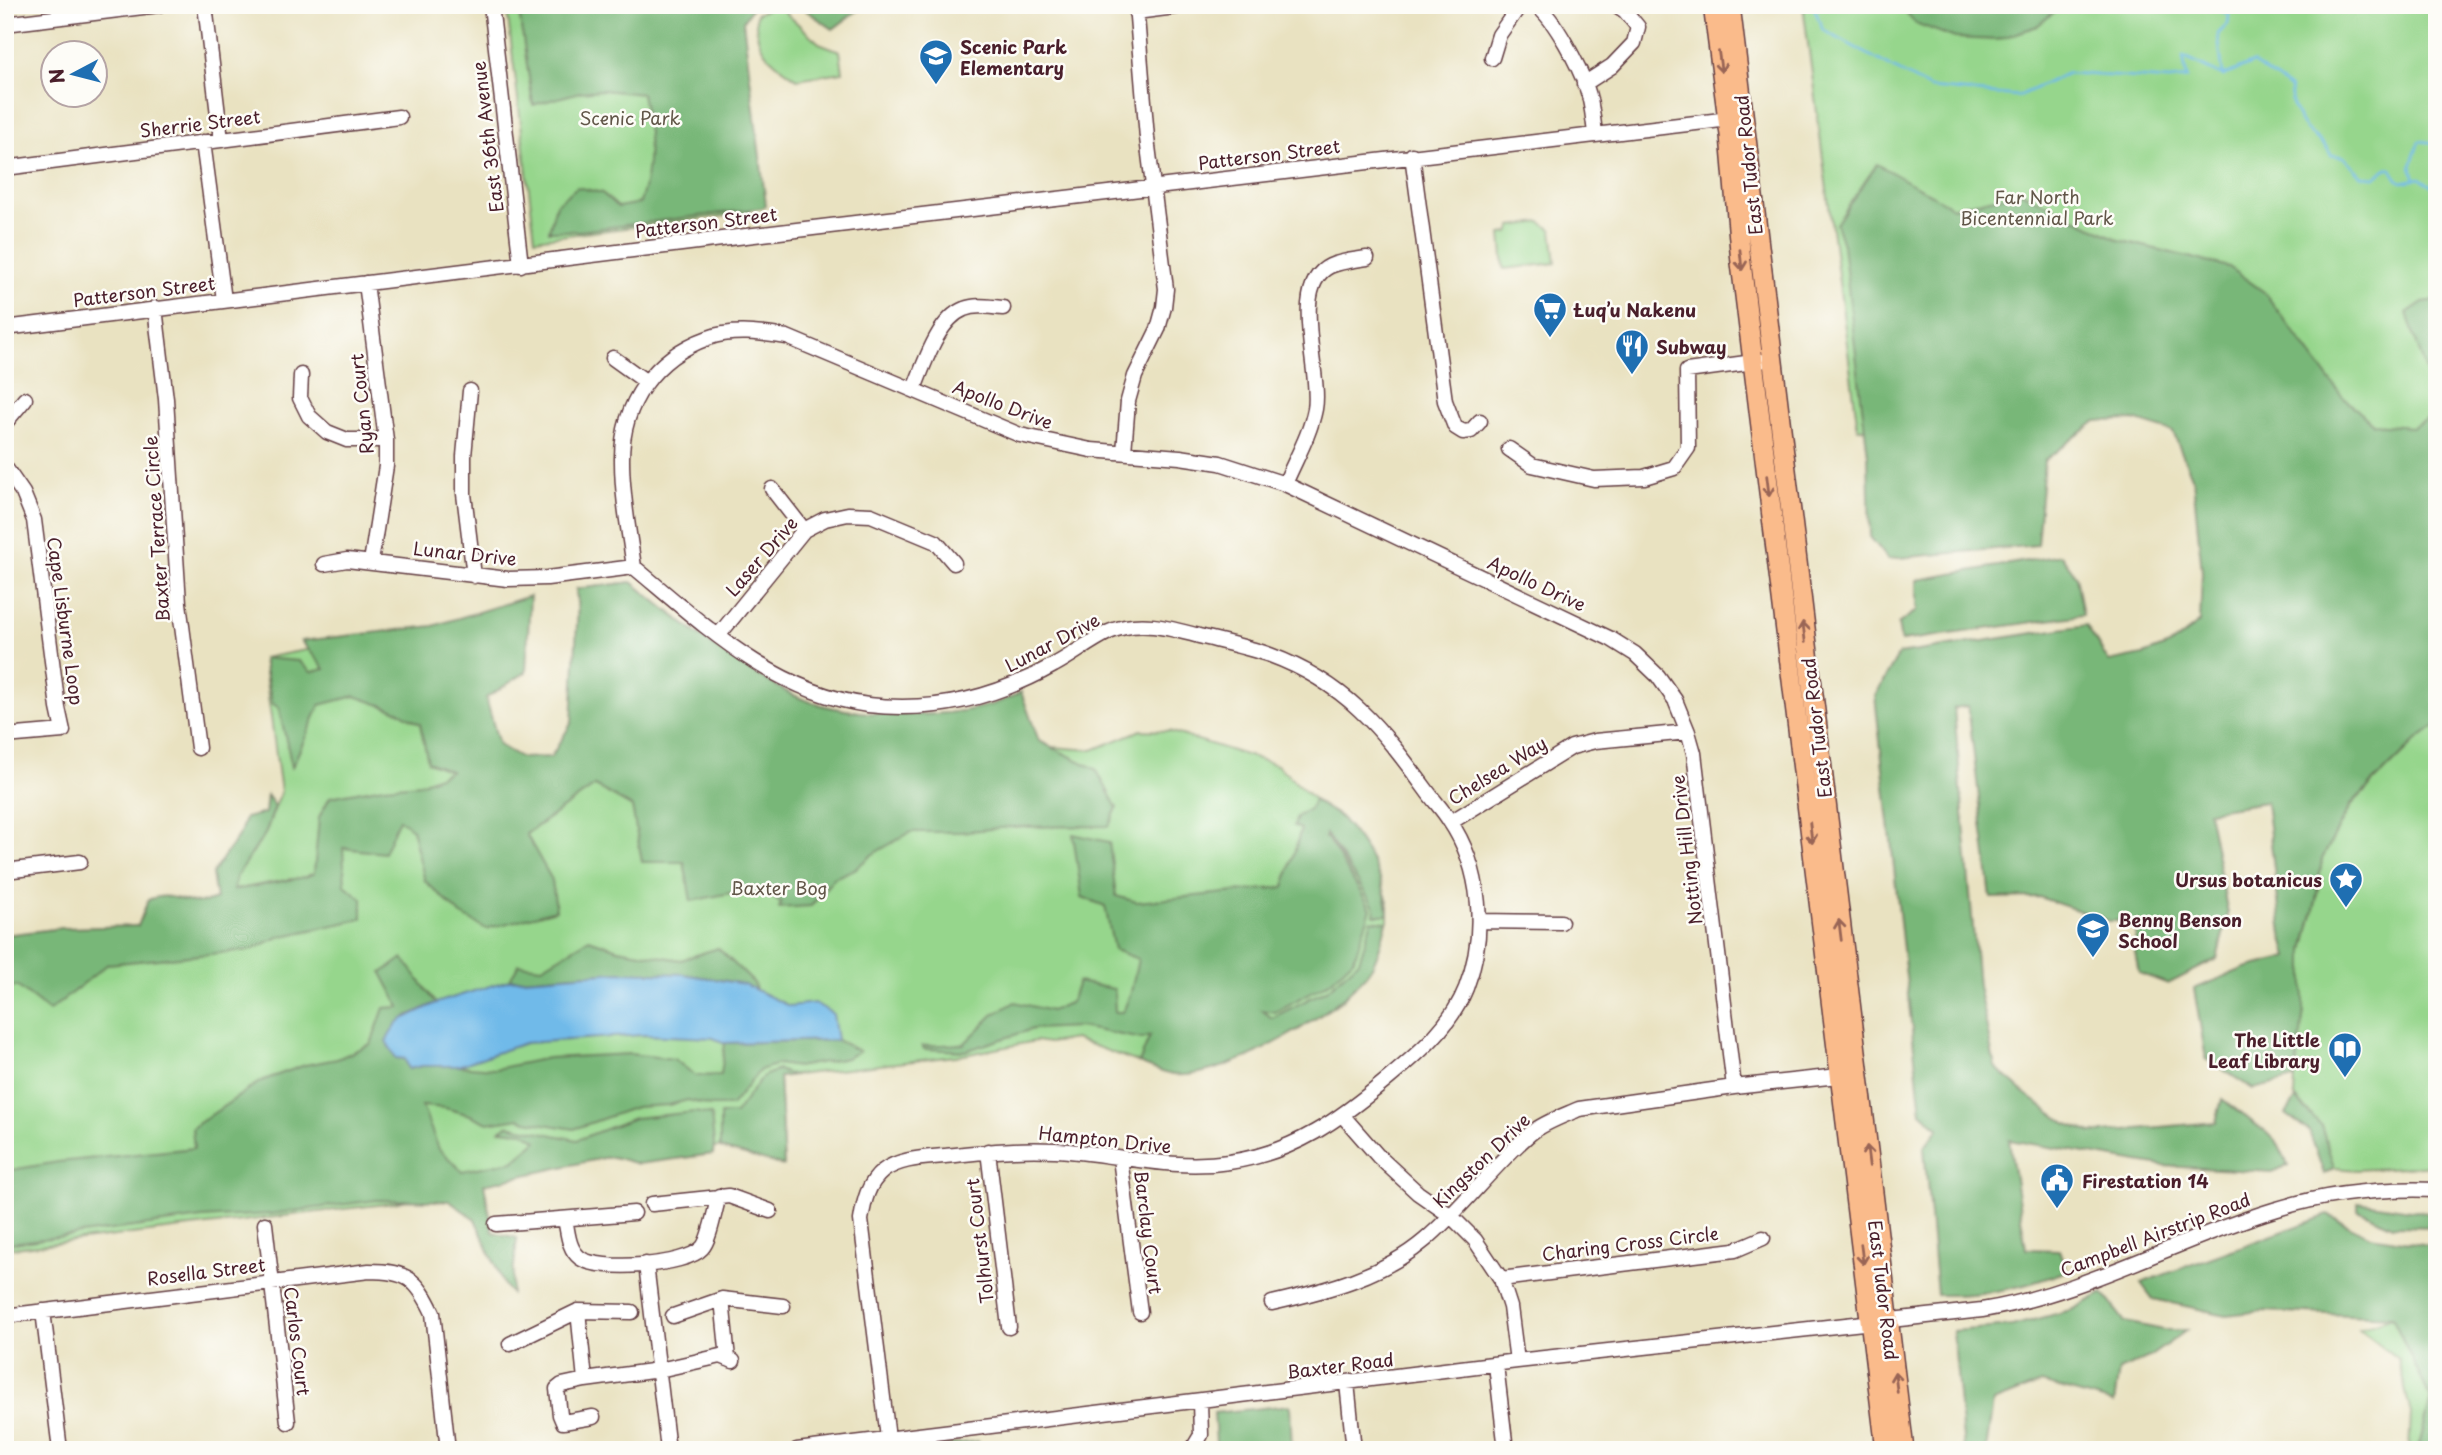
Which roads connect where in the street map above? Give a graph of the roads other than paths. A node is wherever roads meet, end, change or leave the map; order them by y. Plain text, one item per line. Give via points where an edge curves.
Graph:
1 (159, 5) edge
2 (205, 5) edge
3 (491, 5) edge
4 (1190, 5) edge
5 (1520, 5) edge
6 (1536, 5) edge
7 (1616, 5) edge
8 (1713, 5) edge
9 (1730, 5) edge
10 (1136, 9) edge
11 (5, 24) edge
12 (1492, 58) dead end
13 (1584, 84) junction
14 (399, 117) dead end
15 (1736, 118) junction
16 (1595, 133) junction
17 (221, 140) junction
18 (203, 142) junction
19 (1412, 155) junction
20 (5, 168) edge
21 (1154, 188) junction
22 (1367, 258) dead end
23 (521, 265) junction
24 (366, 283) junction
25 (224, 300) junction
26 (1003, 307) dead end
27 (155, 308) junction
28 (5, 328) edge
29 (612, 358) dead end
30 (1762, 361) junction
31 (300, 375) dead end
32 (645, 381) junction
33 (914, 389) junction
34 (470, 391) dead end
35 (25, 400) dead end
36 (1480, 421) dead end
37 (5, 423) edge
38 (386, 440) junction
39 (1509, 450) dead end
40 (1124, 452) junction
41 (5, 467) edge
42 (1285, 484) junction
43 (772, 489) dead end
44 (804, 530) junction
45 (371, 562) junction
46 (954, 563) dead end
47 (324, 564) dead end
48 (634, 567) junction
49 (474, 576) junction
50 (718, 636) junction
51 (1611, 639) joint
52 (1688, 732) junction
53 (5, 736) edge
54 (198, 748) dead end
55 (1451, 822) junction
56 (80, 862) dead end
57 (5, 871) edge
58 (1479, 921) junction
59 (1560, 922) dead end
60 (1849, 1075) junction
61 (1734, 1087) junction
62 (1343, 1116) junction
63 (988, 1151) junction
64 (1120, 1158) junction
65 (2437, 1190) edge
66 (719, 1196) junction
67 (652, 1204) dead end
68 (770, 1211) dead end
69 (634, 1213) dead end
70 (1451, 1216) junction
71 (565, 1219) junction
72 (265, 1224) dead end
73 (496, 1224) dead end
74 (1763, 1238) dead end
75 (646, 1264) junction
76 (1501, 1279) junction
77 (271, 1282) junction
78 (722, 1299) junction
79 (1272, 1303) dead end
80 (783, 1306) dead end
81 (43, 1311) junction
82 (578, 1311) junction
83 (632, 1312) dead end
84 (1140, 1312) dead end
85 (5, 1316) edge
86 (673, 1316) dead end
87 (1879, 1322) junction
88 (1009, 1327) dead end
89 (510, 1345) dead end
90 (1517, 1361) junction
91 (1496, 1365) junction
92 (659, 1370) junction
93 (585, 1380) junction
94 (1347, 1384) junction
95 (1200, 1402) junction
96 (593, 1417) dead end
97 (288, 1422) dead end
98 (888, 1438) junction
99 (60, 1450) edge
100 (448, 1450) edge
101 (668, 1450) edge
102 (797, 1450) edge
103 (1192, 1450) edge
104 (1354, 1450) edge
105 (1506, 1450) edge
106 (1886, 1450) edge
107 (1904, 1450) edge

1 - 11 street
2 - 17 street
3 - 23 street, East 36th Avenue
4 - 10 street
5 - 12 street via 1499,35
6 - 13 street via 1554,24
7 - 13 street via 1638,27 1634,43 1612,66
8 -> 15 main road, East Tudor Road
9 - 15 main road, East Tudor Road
10 - 21 street
13 - 16 street
14 - 17 street, Sherrie Street
15 - 16 street, Patterson Street
15 - 30 main road, East Tudor Road via 1741,263
16 - 19 street, Patterson Street
17 - 18 street, Sherrie Street
18 - 20 street, Sherrie Street
18 - 25 street
19 - 21 street, Patterson Street
19 - 36 street via 1445,401 1455,427 1463,432 1471,431
21 - 23 street, Patterson Street
21 - 40 street via 1166,289 1164,307 1128,401
22 - 42 street via 1330,266 1319,274 1309,299 1315,408
23 - 24 street, Patterson Street
24 - 25 street, Patterson Street
24 - 38 street, Ryan Court
25 - 27 street, Patterson Street
26 - 33 street via 979,306 952,316 939,333
27 - 28 street, Patterson Street
27 - 54 street, Baxter Terrace Circle via 166,399 179,603
29 - 32 street
30 - 39 street via 1687,371 1688,448 1674,468 1644,477 1594,479 1532,465
30 - 60 main road, East Tudor Road
31 - 38 street via 300,398 309,416 327,432 347,440
32 - 33 street, Apollo Drive via 665,361 709,337 762,333 787,337
32 - 48 street, Apollo Drive via 624,436 622,460
33 - 40 street, Apollo Drive via 1020,435
34 - 49 street via 464,494
35 - 37 street
38 - 45 street, Ryan Court
40 - 42 street, Apollo Drive via 1220,463
41 - 53 street, Cape Lisburne Loop via 23,492 34,520 63,731
42 - 51 street, Apollo Drive
43 - 44 street
44 - 46 street, Laser Drive via 825,519 871,515 936,542
44 - 50 street, Laser Drive
45 - 47 street, Lunar Drive via 347,559
45 - 49 street, Lunar Drive
48 - 49 street, Lunar Drive via 547,578
48 - 50 street, Lunar Drive
50 - 55 street, Lunar Drive via 788,682 863,704 901,708 979,697 1033,677 1112,630 1161,626 1265,653 1338,690 1382,731
51 - 52 street, Notting Hill Drive via 1658,676 1675,700
52 - 55 street, Chelsea Way via 1572,747
52 - 61 street, Notting Hill Drive
55 - 58 street, Lunar Drive via 1468,856
56 - 57 street
58 - 59 street
58 - 62 street, Hampton Drive via 1466,989 1444,1026 1418,1054
60 - 61 street, Kingston Drive
60 - 87 main road, East Tudor Road
61 - 70 street, Kingston Drive via 1579,1109 1556,1119 1532,1133
62 - 64 street, Hampton Drive via 1307,1138 1235,1162 1169,1165
62 - 70 street via 1378,1156
63 - 64 street, Hampton Drive via 1056,1150
63 - 88 street, Tolhurst Court
63 - 98 street, Hampton Drive via 907,1160 879,1174 870,1185 861,1220
64 - 84 street, Barclay Court
65 - 87 street, Campbell Airstrip Road via 2377,1190 2314,1199 2261,1214 2041,1298
66 - 67 street
66 - 68 street
66 - 75 street via 704,1247 678,1260
69 - 71 street
70 - 76 street via 1475,1240
70 - 79 street, Kingston Drive via 1394,1261 1359,1278
71 - 73 street
71 - 75 street via 573,1252 583,1261
72 - 77 street, Carlos Court
74 - 76 street, Charing Cross Circle via 1735,1250
75 - 92 street
76 - 90 street
77 - 81 street, Rosella Street
77 - 97 street, Carlos Court
77 - 100 street, Rosella Street via 369,1270 391,1271 411,1279 433,1313
78 - 80 street
78 - 86 street
78 - 92 street via 730,1360 721,1356
81 - 85 street, Rosella Street
81 - 99 street
82 - 83 street
82 - 89 street
82 - 93 street
87 - 90 street, Baxter Road
87 - 106 main road, East Tudor Road
107 -> 87 main road, East Tudor Road
90 - 91 street, Baxter Road
91 - 94 street, Baxter Road
91 - 105 street
92 - 93 street
92 - 101 street
93 - 96 street via 557,1389 560,1415 563,1422
94 - 95 street, Baxter Road
94 - 104 street
95 - 98 street, Baxter Road
95 - 103 street via 1201,1435
98 - 102 street, Baxter Road

